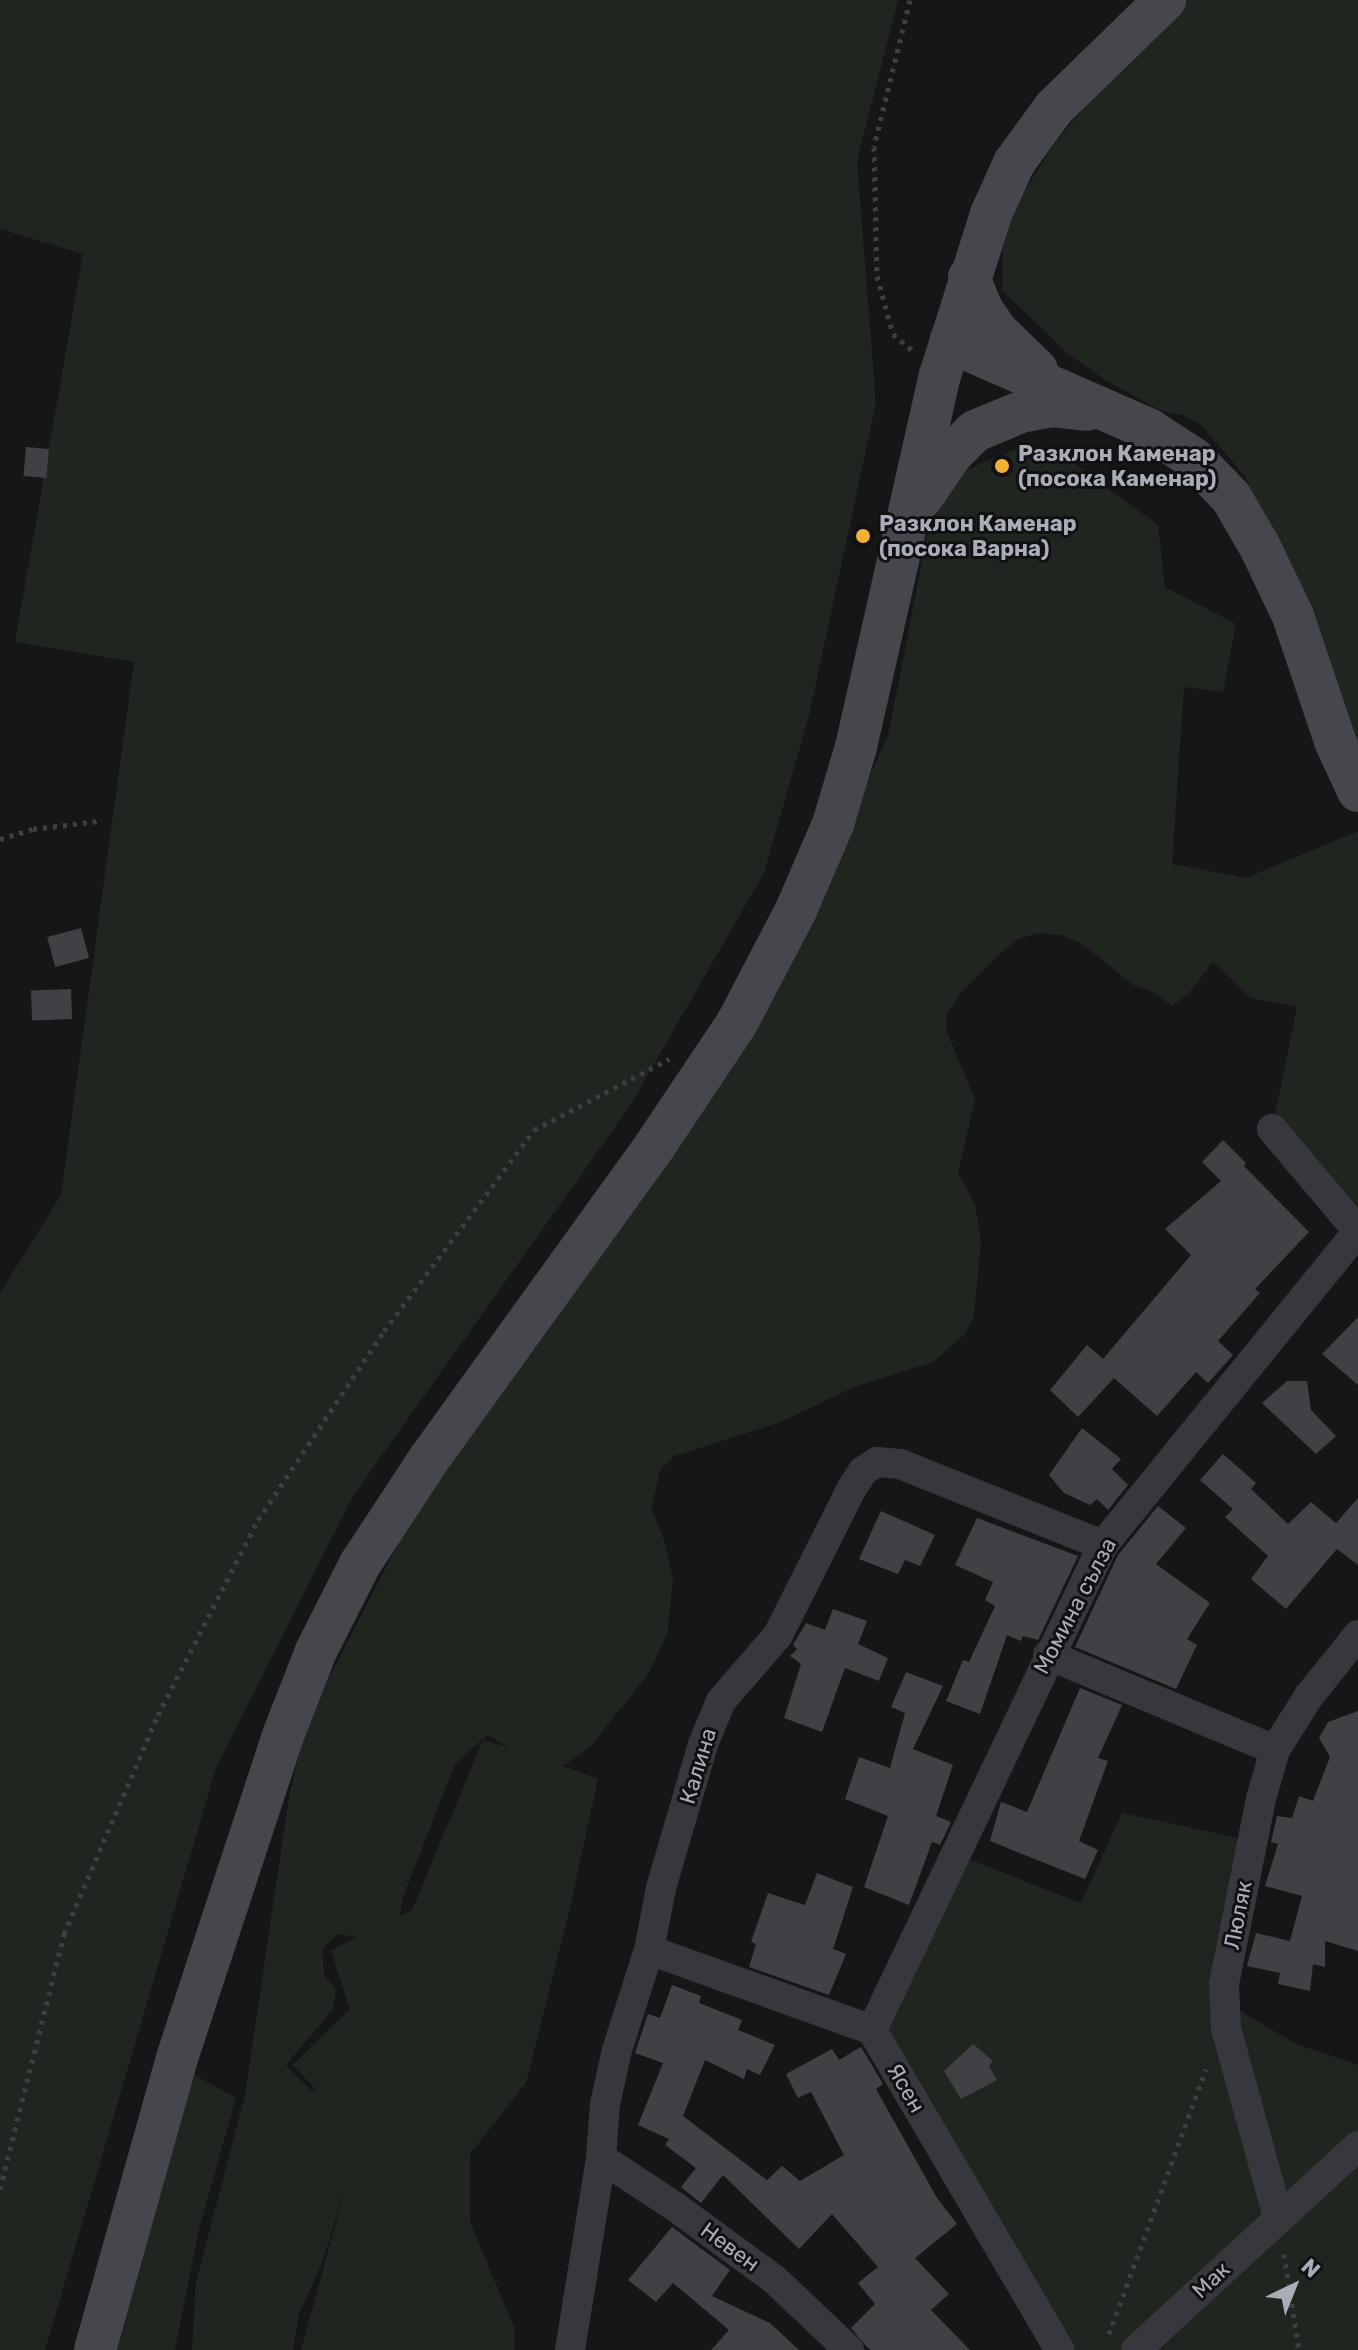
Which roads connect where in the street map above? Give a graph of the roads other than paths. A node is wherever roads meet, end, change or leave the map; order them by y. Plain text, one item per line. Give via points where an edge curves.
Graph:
1 (1165, 0) edge
2 (969, 277) junction
3 (945, 359) junction
4 (1102, 411) junction
5 (911, 515) junction
6 (1358, 791) edge
7 (1272, 1129) dead end
8 (1358, 1231) edge
9 (1103, 1545) junction
10 (1358, 1635) edge
11 (1048, 1655) junction
12 (1275, 1750) junction
13 (649, 1950) junction
14 (872, 2030) junction
15 (1358, 2146) edge
16 (601, 2158) junction
17 (1278, 2217) junction
18 (95, 2350) edge
19 (570, 2350) edge
20 (849, 2350) edge
21 (1060, 2350) edge
22 (1136, 2350) edge

1 - 2 street via 1054,108 1014,163
2 - 3 street
2 - 4 street via 982,309 1016,352
3 - 4 street
3 - 5 street
4 - 5 street via 1051,406 975,431 951,455
4 - 6 street via 1150,430 1193,458 1231,497 1293,616 1335,741
5 - 18 street via 833,824 789,925 737,1023 654,1147 429,1459 360,1564 316,1651 177,2058
7 - 8 street
8 - 9 street, Момина сълза
9 - 11 street, Момина сълза
9 - 13 street, Калина via 900,1464 877,1462 863,1471 778,1635 711,1721 661,1888
10 - 12 street, Люляк via 1309,1696
11 - 12 street
11 - 14 street, Момина сълза
12 - 17 street, Люляк via 1224,1984 1225,2015
13 - 14 street
13 - 16 street, Калина via 617,2050
14 - 21 street, Ясен
15 - 17 street, Мак
16 - 19 street, Калина
16 - 20 street, Невен via 775,2280
17 - 22 street, Мак

